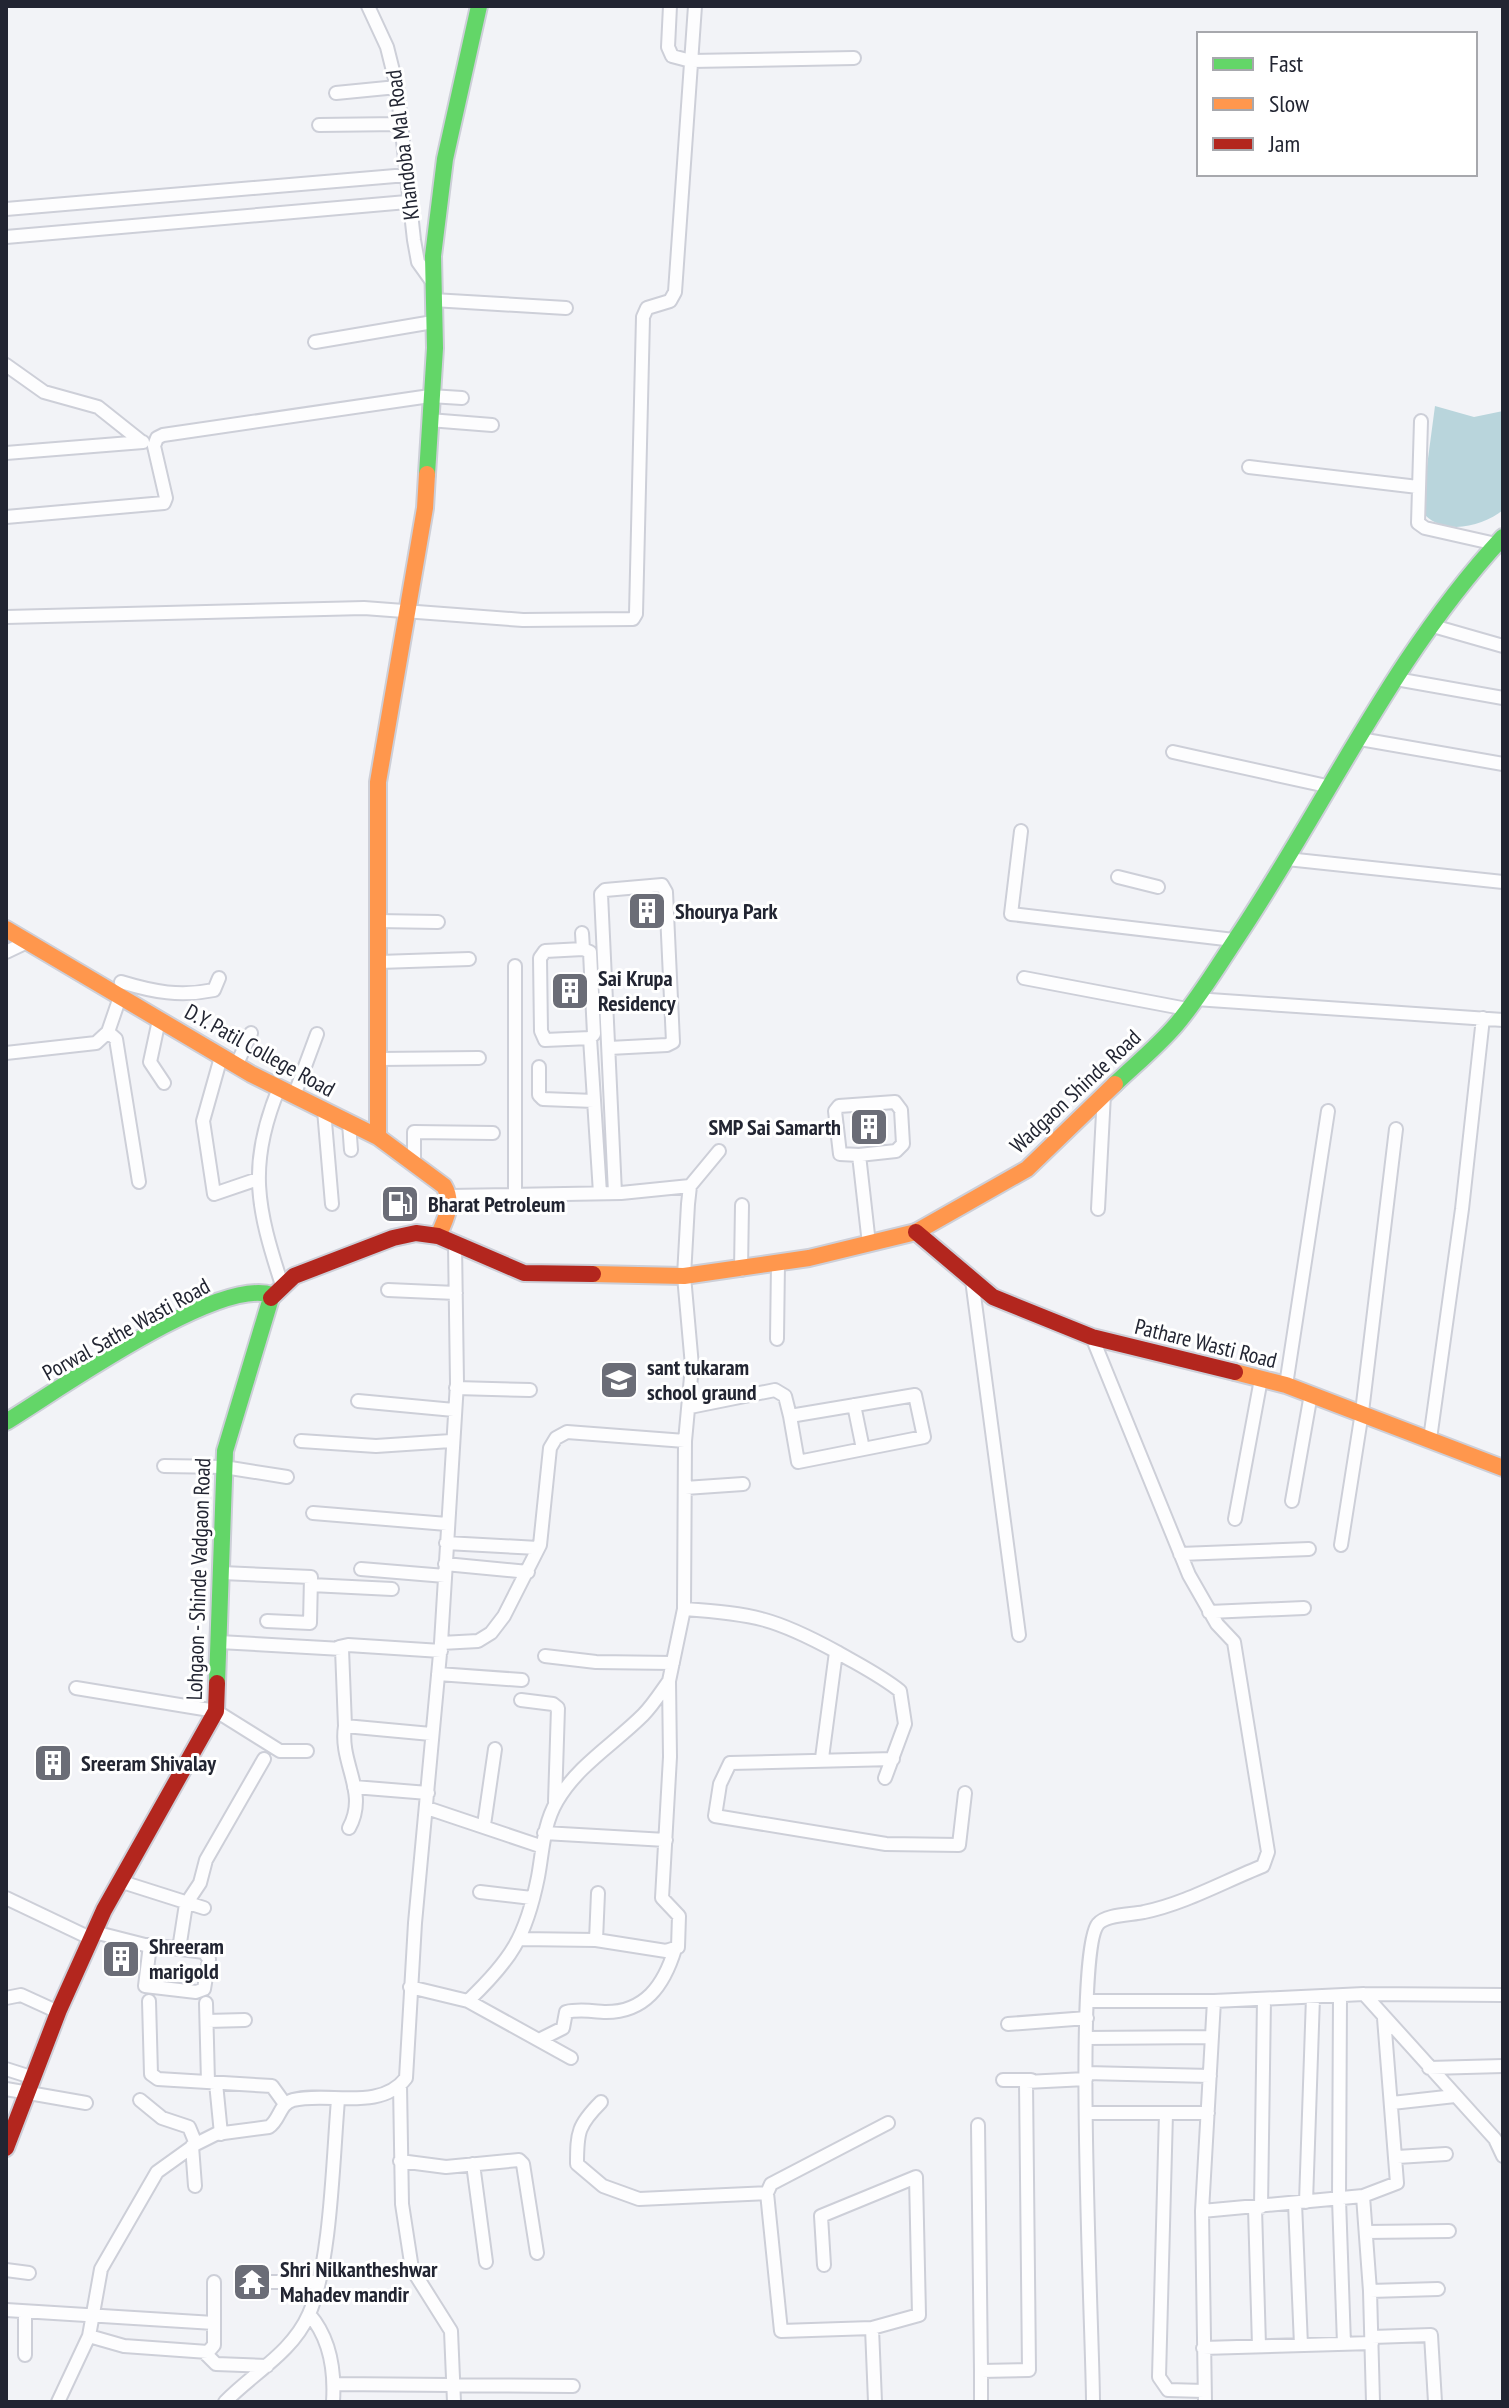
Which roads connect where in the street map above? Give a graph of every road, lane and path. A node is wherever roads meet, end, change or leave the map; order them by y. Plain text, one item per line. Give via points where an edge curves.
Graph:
1 (368, 6) edge
2 (479, 6) edge
3 (670, 6) edge
4 (695, 6) edge
5 (854, 58) dead end
6 (691, 61) junction
7 (397, 87) junction
8 (336, 93) dead end
9 (400, 124) junction
10 (319, 125) dead end
11 (407, 175) junction
12 (407, 202) junction
13 (6, 209) edge
14 (6, 237) edge
15 (433, 292) junction
16 (566, 308) dead end
17 (433, 322) junction
18 (315, 342) dead end
19 (6, 365) edge
20 (430, 396) junction
21 (462, 398) dead end
22 (429, 420) junction
23 (1421, 421) dead end
24 (492, 425) dead end
25 (148, 442) junction
26 (6, 453) edge
27 (1249, 467) dead end
28 (1418, 487) junction
29 (6, 517) edge
30 (1500, 541) edge
31 (409, 611) junction
32 (6, 617) edge
33 (1433, 626) junction
34 (1503, 646) edge
35 (1396, 679) junction
36 (1503, 698) edge
37 (1360, 739) junction
38 (1173, 752) dead end
39 (1503, 764) edge
40 (1331, 787) junction
41 (1021, 831) dead end
42 (1287, 859) junction
43 (1118, 877) dead end
44 (1503, 882) edge
45 (1158, 887) dead end
46 (378, 921) junction
47 (438, 922) dead end
48 (6, 929) edge
49 (582, 933) dead end
50 (1234, 940) junction
51 (27, 942) junction
52 (583, 949) junction
53 (6, 952) edge
54 (469, 959) dead end
55 (379, 962) junction
56 (515, 966) dead end
57 (219, 978) dead end
58 (1024, 978) dead end
59 (120, 990) junction
60 (1191, 1004) junction
61 (1483, 1018) junction
62 (159, 1020) junction
63 (1503, 1020) edge
64 (108, 1032) junction
65 (251, 1033) dead end
66 (317, 1034) dead end
67 (590, 1038) junction
68 (609, 1048) junction
69 (6, 1053) edge
70 (479, 1058) dead end
71 (379, 1059) junction
72 (229, 1061) junction
73 (539, 1067) dead end
74 (164, 1083) dead end
75 (286, 1092) junction
76 (1104, 1094) junction
77 (594, 1101) junction
78 (324, 1110) junction
79 (1328, 1111) dead end
80 (349, 1123) junction
81 (1396, 1129) dead end
82 (493, 1133) dead end
83 (378, 1137) junction
84 (351, 1150) dead end
85 (719, 1151) dead end
86 (859, 1155) junction
87 (414, 1164) junction
88 (258, 1179) junction
89 (139, 1182) dead end
90 (690, 1186) junction
91 (600, 1193) junction
92 (615, 1193) junction
93 (450, 1196) junction
94 (515, 1196) junction
95 (332, 1204) dead end
96 (742, 1205) dead end
97 (1098, 1209) dead end
98 (916, 1232) junction
99 (438, 1236) junction
100 (455, 1244) junction
101 (869, 1244) junction
102 (778, 1263) junction
103 (741, 1270) junction
104 (684, 1276) junction
105 (972, 1280) junction
106 (277, 1290) junction
107 (388, 1290) dead end
108 (456, 1293) junction
109 (1092, 1337) junction
110 (777, 1339) dead end
111 (1261, 1379) junction
112 (1286, 1385) junction
113 (456, 1388) junction
114 (530, 1390) dead end
115 (1311, 1394) junction
116 (358, 1401) dead end
117 (854, 1405) junction
118 (690, 1407) junction
119 (454, 1410) junction
120 (1362, 1412) junction
121 (790, 1416) junction
122 (6, 1422) edge
123 (1430, 1439) junction
124 (301, 1441) dead end
125 (451, 1441) junction
126 (685, 1441) junction
127 (863, 1449) junction
128 (164, 1466) dead end
129 (224, 1467) junction
130 (1503, 1468) edge
131 (287, 1477) dead end
132 (743, 1484) dead end
133 (685, 1488) junction
134 (1292, 1501) dead end
135 (313, 1513) dead end
136 (1235, 1519) dead end
137 (447, 1524) junction
138 (446, 1543) junction
139 (1341, 1545) dead end
140 (538, 1548) junction
141 (1309, 1549) dead end
142 (1180, 1554) junction
143 (361, 1569) dead end
144 (445, 1570) junction
145 (528, 1572) junction
146 (222, 1573) junction
147 (311, 1585) junction
148 (392, 1589) dead end
149 (1304, 1608) dead end
150 (684, 1609) junction
151 (1209, 1612) junction
152 (267, 1621) dead end
153 (1019, 1635) dead end
154 (219, 1642) junction
155 (339, 1647) junction
156 (441, 1647) junction
157 (836, 1652) junction
158 (545, 1656) dead end
159 (673, 1663) junction
160 (438, 1674) junction
161 (522, 1680) dead end
162 (669, 1681) junction
163 (76, 1688) dead end
164 (521, 1700) dead end
165 (216, 1711) junction
166 (345, 1726) junction
167 (431, 1734) junction
168 (495, 1749) dead end
169 (307, 1751) dead end
170 (822, 1758) junction
171 (264, 1759) dead end
172 (893, 1759) junction
173 (885, 1778) dead end
174 (354, 1787) junction
175 (428, 1793) junction
176 (965, 1793) dead end
177 (555, 1804) junction
178 (427, 1808) junction
179 (484, 1825) junction
180 (349, 1828) dead end
181 (542, 1840) junction
182 (666, 1840) junction
183 (119, 1881) junction
184 (480, 1892) dead end
185 (598, 1893) dead end
186 (6, 1898) edge
187 (532, 1898) junction
188 (186, 1904) junction
189 (204, 1908) dead end
190 (92, 1935) junction
191 (520, 1939) junction
192 (596, 1940) junction
193 (150, 1945) junction
194 (179, 1949) junction
195 (675, 1949) junction
196 (410, 1987) junction
197 (1364, 1994) junction
198 (1503, 1995) edge
199 (1340, 1996) junction
200 (1313, 1997) junction
201 (6, 1998) edge
202 (1264, 1999) junction
203 (149, 2001) dead end
204 (468, 2001) junction
205 (1088, 2001) junction
206 (1214, 2001) junction
207 (206, 2003) dead end
208 (56, 2011) junction
209 (1384, 2016) junction
210 (1087, 2018) junction
211 (245, 2020) dead end
212 (207, 2021) junction
213 (1008, 2024) dead end
214 (1212, 2037) junction
215 (1087, 2038) junction
216 (539, 2040) junction
217 (571, 2058) dead end
218 (1503, 2066) edge
219 (1429, 2068) junction
220 (6, 2069) edge
221 (1086, 2076) junction
222 (1210, 2076) junction
223 (31, 2077) junction
224 (1003, 2080) dead end
225 (1031, 2080) junction
226 (212, 2082) junction
227 (400, 2085) junction
228 (6, 2089) edge
229 (26, 2094) junction
230 (1455, 2096) junction
231 (140, 2100) dead end
232 (338, 2100) junction
233 (601, 2102) dead end
234 (86, 2103) dead end
235 (1392, 2103) junction
236 (285, 2104) junction
237 (1087, 2113) junction
238 (1166, 2113) junction
239 (1208, 2113) junction
240 (888, 2123) dead end
241 (978, 2125) dead end
242 (221, 2134) junction
243 (194, 2145) junction
244 (6, 2148) edge
245 (1446, 2154) dead end
246 (1503, 2156) edge
247 (1397, 2157) junction
248 (400, 2161) junction
249 (473, 2164) junction
250 (195, 2186) dead end
251 (767, 2193) junction
252 (1363, 2196) junction
253 (1339, 2199) junction
254 (1300, 2203) junction
255 (1258, 2208) junction
256 (1202, 2211) junction
257 (1449, 2231) dead end
258 (1366, 2232) junction
259 (537, 2253) dead end
260 (486, 2262) dead end
261 (824, 2265) dead end
262 (6, 2270) edge
263 (29, 2273) dead end
264 (214, 2282) dead end
265 (260, 2282) dead end
266 (317, 2282) junction
267 (1438, 2289) dead end
268 (1370, 2291) junction
269 (6, 2310) edge
270 (25, 2312) junction
271 (309, 2314) junction
272 (93, 2318) junction
273 (214, 2323) junction
274 (872, 2328) junction
275 (89, 2336) junction
276 (1372, 2340) junction
277 (1344, 2344) junction
278 (1301, 2345) junction
279 (1259, 2346) junction
280 (1203, 2348) junction
281 (205, 2353) junction
282 (25, 2355) dead end
283 (267, 2366) junction
284 (981, 2371) junction
285 (334, 2384) junction
286 (573, 2386) dead end
287 (540, 2387) junction
288 (453, 2388) junction
289 (1204, 2397) edge
290 (58, 2402) edge
291 (225, 2402) edge
292 (333, 2402) edge
293 (454, 2402) edge
294 (539, 2402) edge
295 (875, 2402) edge
296 (981, 2402) edge
297 (1093, 2402) edge
298 (1373, 2402) edge
299 (1435, 2402) edge

1 - 7 street, Khandoba Mal Road via 387,47
2 - 15 street via 445,159
3 - 6 street via 669,53
4 - 6 street
5 - 6 street
6 - 31 street via 675,292 670,301 647,308 643,317 636,614 627,621 523,620
7 - 8 street
7 - 9 street, Khandoba Mal Road
9 - 10 street
9 - 11 street, Khandoba Mal Road
11 - 12 street, Khandoba Mal Road
11 - 13 street
12 - 14 street
12 - 15 street, Khandoba Mal Road via 418,262
15 - 16 street
15 - 17 street
17 - 18 street
17 - 20 street
19 - 25 street via 44,392 98,407
20 - 21 street
20 - 22 street
20 - 25 street via 163,435
22 - 24 street
22 - 31 street via 425,508
23 - 28 street
25 - 26 street
25 - 29 street via 164,503
27 - 28 street
28 - 30 street via 1418,523
30 - 33 street, Wadgaon Shinde Road
31 - 32 street
31 - 46 street via 378,782
33 - 34 street
33 - 35 street, Wadgaon Shinde Road
35 - 36 street
35 - 37 street, Wadgaon Shinde Road
37 - 39 street
37 - 40 street, Wadgaon Shinde Road
38 - 40 street
40 - 42 street, Wadgaon Shinde Road
41 - 50 street via 1011,914
42 - 44 street
42 - 50 street, Wadgaon Shinde Road
43 - 45 street
46 - 47 street
46 - 55 street
48 - 51 street, D.Y. Patil College Road
49 - 52 street
50 - 60 street, Wadgaon Shinde Road
51 - 53 street
51 - 59 street, D.Y. Patil College Road
52 - 67 street via 590,952 595,1028
52 - 67 street via 542,954 541,1031 545,1040
54 - 55 street
55 - 71 street
56 - 94 street
57 - 59 street via 214,990 191,995
58 - 60 street
59 - 62 street, D.Y. Patil College Road
59 - 64 street
60 - 61 street
60 - 76 street, Wadgaon Shinde Road
61 - 63 street
61 - 123 street
62 - 72 street, D.Y. Patil College Road
62 - 74 street via 150,1062
64 - 69 street via 96,1043
64 - 89 street via 116,1039
65 - 72 street
66 - 75 street
67 - 77 street
68 - 68 street via 673,1042 664,886 602,892
68 - 92 street
70 - 71 street
71 - 83 street
72 - 75 street, D.Y. Patil College Road
72 - 88 street via 203,1121 214,1194
73 - 77 street via 543,1099
75 - 78 street, D.Y. Patil College Road
75 - 88 street via 259,1149
76 - 97 street
76 - 98 street, Wadgaon Shinde Road via 1027,1169
77 - 91 street
78 - 80 street, D.Y. Patil College Road
78 - 95 street
79 - 112 street
80 - 83 street, D.Y. Patil College Road
80 - 84 street
81 - 120 street
82 - 87 street via 414,1132
83 - 87 street, D.Y. Patil College Road
85 - 90 street
86 - 86 street via 840,1154 836,1108 899,1104 903,1144 896,1151
86 - 101 street
87 - 93 street, D.Y. Patil College Road
88 - 106 street
90 - 92 street
90 - 104 street
91 - 92 street
91 - 94 street
93 - 94 street
93 - 99 street
96 - 103 street
98 - 101 street, Wadgaon Shinde Road
98 - 105 street, Pathare Wasti Road
99 - 100 street, Wadgaon Shinde Road
99 - 106 street via 393,1238 294,1276
100 - 104 street, Wadgaon Shinde Road via 524,1273
100 - 108 street
101 - 102 street, Wadgaon Shinde Road
102 - 103 street, Wadgaon Shinde Road
102 - 110 street
103 - 104 street, Wadgaon Shinde Road
104 - 118 street via 691,1322
105 - 109 street, Pathare Wasti Road via 993,1297
105 - 153 street
106 - 122 street, Porwal Sathe Wasti Road via 219,1301 134,1344
106 - 129 street, Lohgaon - Shinde Vadgaon Road
107 - 108 street
108 - 113 street
109 - 111 street, Pathare Wasti Road
109 - 142 street
111 - 112 street, Pathare Wasti Road
111 - 136 street
112 - 115 street, Pathare Wasti Road
113 - 114 street
113 - 119 street
115 - 120 street, Pathare Wasti Road
115 - 134 street
116 - 119 street
117 - 121 street
117 - 127 street
117 - 127 street via 915,1395 924,1437
118 - 121 street via 775,1390 785,1396
118 - 126 street
119 - 125 street
120 - 123 street, Pathare Wasti Road
120 - 139 street
121 - 127 street via 798,1462
123 - 130 street, Pathare Wasti Road
124 - 125 street via 376,1446
125 - 137 street
126 - 133 street
126 - 140 street via 567,1432 556,1438 550,1448
128 - 129 street
129 - 131 street
129 - 146 street, Lohgaon - Shinde Vadgaon Road
132 - 133 street
133 - 150 street
135 - 137 street
137 - 138 street
138 - 140 street
138 - 144 street
140 - 145 street
141 - 142 street
142 - 151 street
143 - 144 street
144 - 145 street
144 - 156 street
145 - 156 street via 491,1633 478,1641
146 - 147 street via 311,1577
146 - 154 street, Lohgaon - Shinde Vadgaon Road
147 - 148 street
147 - 152 street via 310,1623
149 - 151 street
150 - 157 street via 734,1612 781,1623
150 - 159 street
151 - 205 street via 1236,1649 1267,1860 1162,1907 1097,1924
154 - 155 street
154 - 165 street, Lohgaon - Shinde Vadgaon Road
155 - 156 street
155 - 166 street via 344,1656
156 - 160 street
157 - 170 street
157 - 172 street via 900,1691 905,1724
158 - 159 street
159 - 162 street
160 - 161 street
160 - 167 street
162 - 177 street via 646,1713 595,1755
162 - 182 street
163 - 165 street
164 - 177 street via 558,1708
165 - 169 street via 280,1751
165 - 183 street, Lohgaon - Shinde Vadgaon Road
166 - 167 street
166 - 174 street via 344,1752
167 - 175 street
168 - 179 street
170 - 172 street
170 - 176 street via 730,1763 715,1816 886,1844 959,1845
171 - 188 street
172 - 173 street
174 - 175 street
174 - 180 street via 358,1806
175 - 178 street
177 - 181 street
178 - 179 street
178 - 196 street
179 - 181 street
181 - 182 street
181 - 187 street
182 - 195 street via 662,1898 679,1916
183 - 188 street
183 - 190 street, Lohgaon - Shinde Vadgaon Road
184 - 187 street
185 - 192 street
186 - 190 street
187 - 191 street
188 - 189 street
188 - 194 street
190 - 193 street
190 - 208 street, Lohgaon - Shinde Vadgaon Road
191 - 192 street
191 - 204 street via 507,1962
192 - 195 street
193 - 194 street
193 - 194 street via 145,1986 200,1992 206,1984 208,1956
195 - 216 street via 648,2001 607,2012 566,2012 563,2028
196 - 204 street
196 - 227 street via 407,2070
197 - 198 street
197 - 199 street
197 - 209 street
199 - 200 street
199 - 253 street
200 - 202 street
200 - 254 street
201 - 208 street via 21,1995
202 - 206 street
202 - 255 street
203 - 226 street via 151,2074 158,2079
204 - 216 street
205 - 206 street
205 - 210 street
206 - 214 street
207 - 212 street
208 - 223 street, Lohgaon - Shinde Vadgaon Road
209 - 219 street
209 - 235 street
210 - 213 street
210 - 215 street
211 - 212 street
212 - 226 street
214 - 215 street
214 - 222 street
215 - 221 street
216 - 217 street
218 - 219 street
219 - 230 street
220 - 223 street
221 - 222 street
221 - 225 street
221 - 237 street
222 - 239 street
223 - 229 street, Lohgaon - Shinde Vadgaon Road
224 - 225 street
225 - 284 street via 1025,2087 1029,2370
226 - 236 street via 272,2086
226 - 242 street
227 - 232 street
227 - 248 street
228 - 229 street
229 - 234 street
229 - 244 street, Lohgaon - Shinde Vadgaon Road
230 - 235 street
230 - 246 street via 1495,2139
231 - 243 street via 162,2118 182,2121 193,2132
232 - 236 street
232 - 266 street
233 - 251 street via 582,2121 577,2164 603,2186 639,2199
235 - 247 street
236 - 242 street via 269,2127
237 - 238 street
237 - 297 street
238 - 239 street
238 - 289 street via 1159,2377 1168,2390
239 - 256 street
240 - 251 street via 771,2184
241 - 284 street
242 - 243 street
243 - 250 street
243 - 272 street via 157,2172 101,2269
245 - 247 street
247 - 252 street via 1397,2183
248 - 249 street via 446,2167
248 - 288 street via 412,2269 451,2331
249 - 259 street via 511,2159 523,2164
249 - 260 street
251 - 274 street via 781,2331
252 - 253 street
252 - 258 street
253 - 254 street
253 - 277 street
254 - 255 street
254 - 278 street
255 - 256 street
255 - 279 street
256 - 280 street
257 - 258 street
258 - 268 street
261 - 274 street via 821,2216 916,2177 919,2315
262 - 263 street
264 - 273 street
265 - 266 street
266 - 271 street
267 - 268 street
268 - 276 street
269 - 270 street
270 - 272 street
270 - 282 street
271 - 283 street
271 - 285 street via 324,2337
272 - 273 street
272 - 275 street
273 - 281 street via 214,2345
274 - 295 street
275 - 281 street via 124,2346
275 - 290 street
276 - 277 street
276 - 298 street
276 - 299 street via 1431,2335
277 - 278 street
278 - 279 street
279 - 280 street
280 - 289 street
281 - 283 street via 216,2364
283 - 291 street
284 - 296 street
285 - 288 street
285 - 292 street
286 - 287 street
287 - 288 street
287 - 294 street
288 - 293 street

